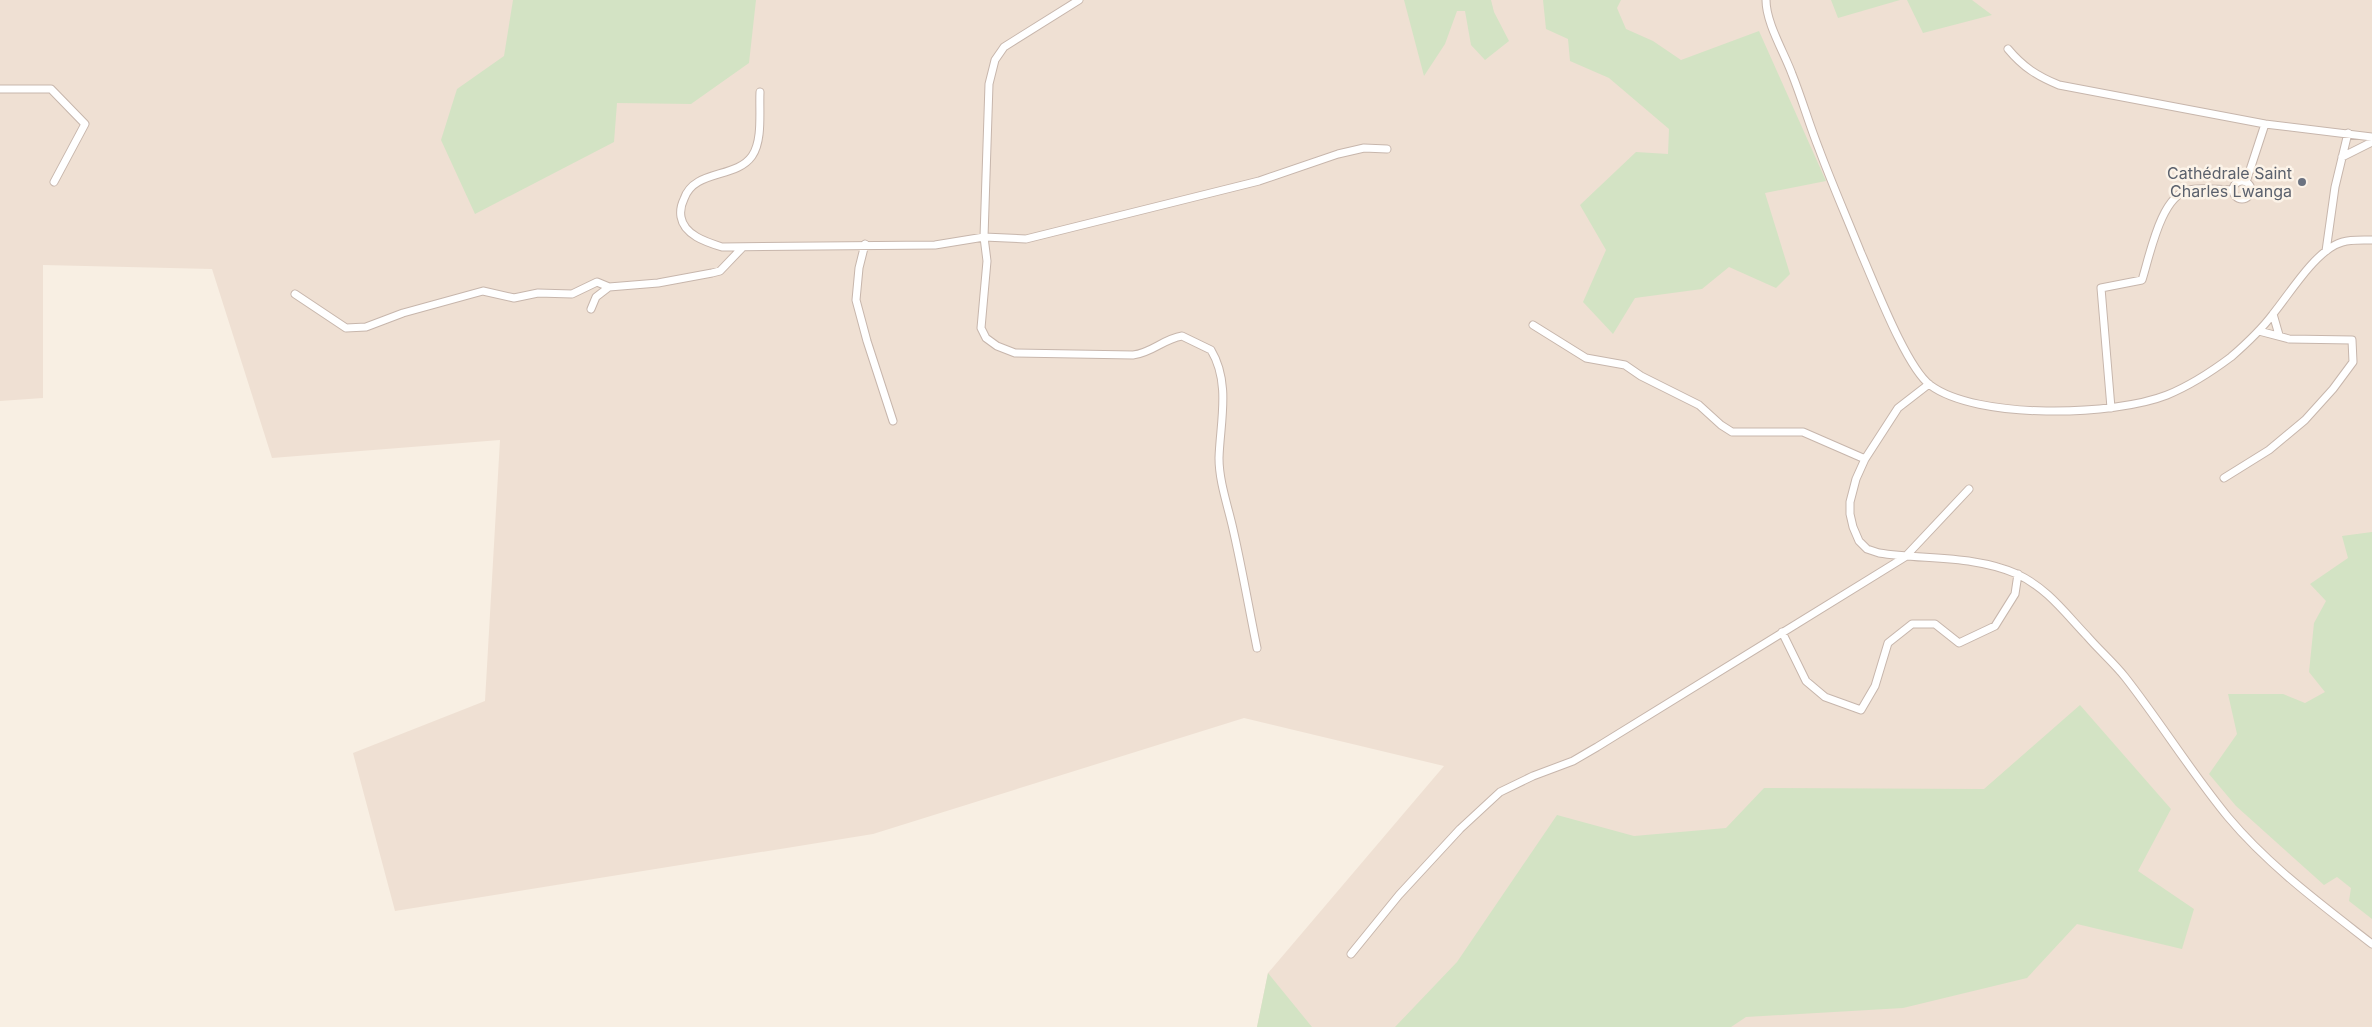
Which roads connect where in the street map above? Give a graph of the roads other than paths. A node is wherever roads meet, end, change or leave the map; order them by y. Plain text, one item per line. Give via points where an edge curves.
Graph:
1 (1079, 0) edge
2 (1766, 0) edge
3 (2008, 49) dead end
4 (0, 88) edge
5 (760, 92) dead end
6 (2265, 124) junction
7 (2348, 133) junction
8 (2372, 137) edge
9 (2372, 142) edge
10 (1387, 149) dead end
11 (2342, 157) junction
12 (54, 182) dead end
13 (2246, 182) junction
14 (2233, 190) junction
15 (984, 237) junction
16 (2372, 240) edge
17 (865, 244) junction
18 (742, 248) junction
19 (2326, 251) junction
20 (609, 287) junction
21 (295, 294) dead end
22 (591, 310) dead end
23 (2273, 314) junction
24 (1533, 325) dead end
25 (2259, 331) junction
26 (2279, 335) junction
27 (1929, 384) junction
28 (2111, 408) junction
29 (893, 420) dead end
30 (1865, 459) junction
31 (2224, 478) dead end
32 (1969, 489) dead end
33 (1905, 557) junction
34 (2018, 574) junction
35 (1782, 632) junction
36 (1257, 648) dead end
37 (2372, 944) edge
38 (1351, 954) dead end

1 - 15 street via 1015,38 995,60 989,84
2 - 27 street via 1770,23 1880,297 1910,358
3 - 6 street via 2023,66 2059,84
4 - 12 street via 51,89 85,124
5 - 18 street via 757,144 751,156 742,164 688,188 680,212 682,223 691,233 722,247
6 - 7 street
6 - 13 street
7 - 8 street
7 - 11 street
9 - 11 street
10 - 15 street via 1364,148 1338,154 1259,181 1044,236 1010,240
11 - 19 street
13 - 14 street via 2236,184
13 - 14 street via 2250,187 2248,197 2238,199
14 - 28 street via 2188,190 2178,194 2162,218 2142,280 2101,288
15 - 17 street via 936,245
15 - 36 street via 987,261 981,328 986,338 997,346 1015,353 1133,355 1144,354 1163,342 1182,336 1212,350 1219,368 1224,406 1219,460 1223,490
16 - 19 street via 2345,241
17 - 18 street
17 - 29 street via 858,268 856,300
18 - 20 street via 720,270 712,273 658,283
19 - 23 street
20 - 21 street via 597,282 572,294 538,293 514,298 483,291 403,312 366,327 346,328
20 - 22 street via 596,297
23 - 25 street
23 - 26 street
24 - 30 street via 1586,358 1625,365 1687,398 1732,432 1803,432
25 - 26 street
25 - 28 street via 2231,357 2200,378 2167,395
26 - 31 street via 2289,339 2352,340 2353,362 2305,420 2269,450
27 - 28 street via 1965,399 2007,409 2049,412
27 - 30 street via 1898,408
30 - 33 street via 1850,502 1853,527 1867,549
32 - 33 street
33 - 34 street via 1978,563
33 - 35 street
34 - 35 street via 2015,594 1995,626 1959,643 1935,624 1912,624 1888,643 1875,686 1861,710 1825,697 1806,681
34 - 37 street via 2059,604 2124,676 2230,818 2271,860
35 - 38 street via 1573,761 1500,792 1460,829 1399,895

